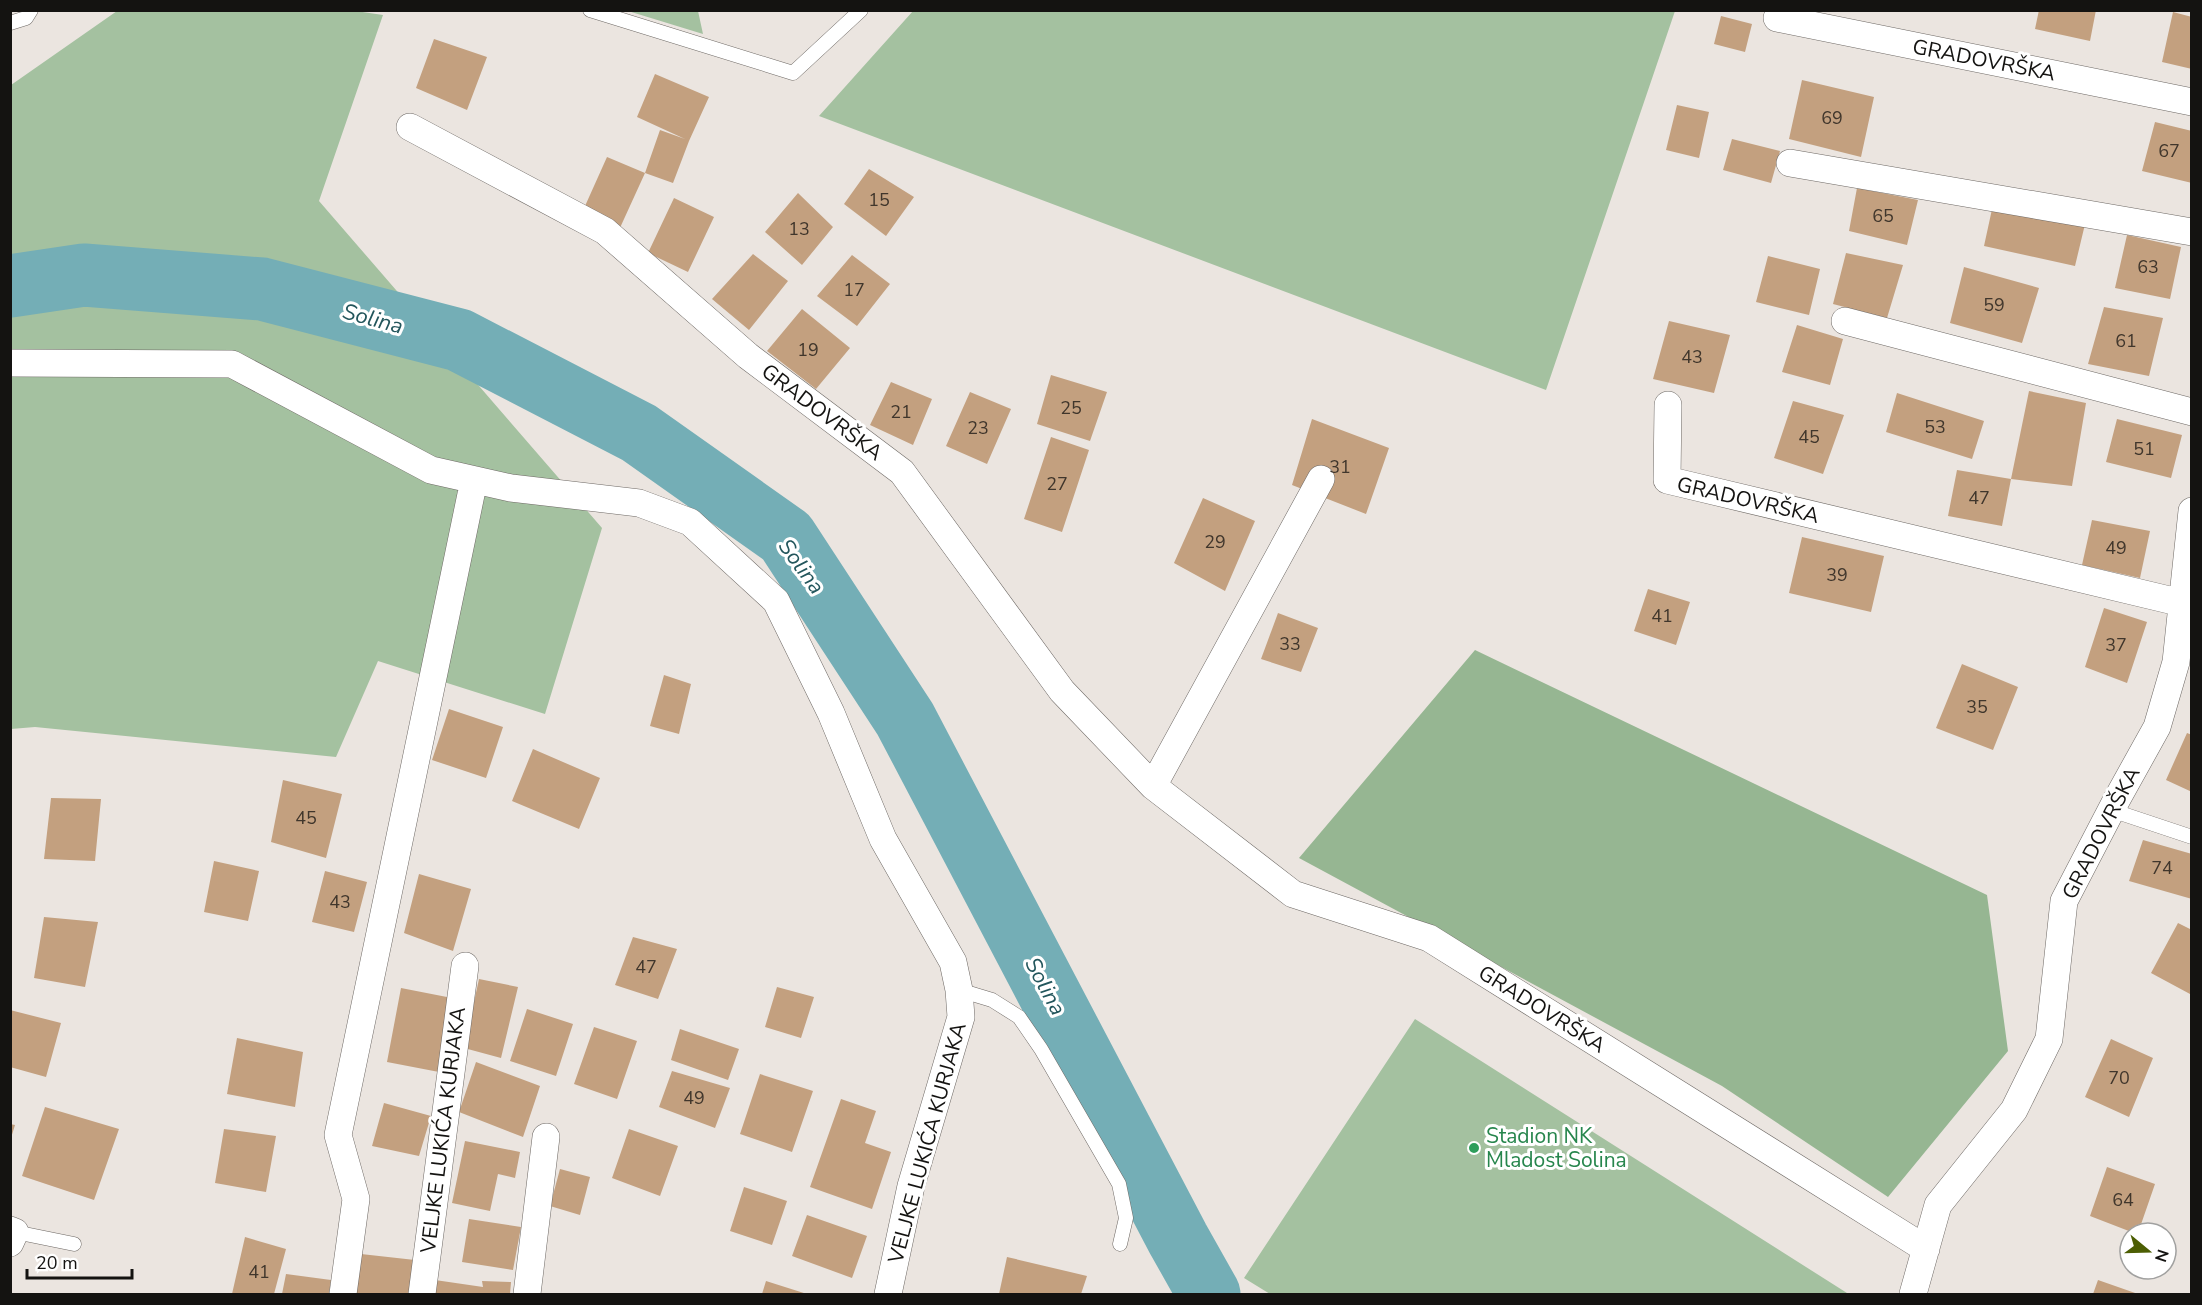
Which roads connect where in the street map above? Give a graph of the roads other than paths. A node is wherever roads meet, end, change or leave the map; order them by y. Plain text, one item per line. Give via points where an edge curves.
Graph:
1 (32, 10) edge
2 (590, 10) edge
3 (861, 10) edge
4 (1777, 18) dead end
5 (10, 23) edge
6 (2192, 102) edge
7 (410, 127) dead end
8 (1790, 164) dead end
9 (2192, 232) edge
10 (1845, 321) dead end
11 (10, 363) edge
12 (1668, 405) dead end
13 (2192, 412) edge
14 (1321, 479) dead end
15 (474, 480) junction
16 (2192, 511) edge
17 (2182, 603) junction
18 (1153, 786) junction
19 (2111, 810) junction
20 (2192, 837) edge
21 (465, 966) dead end
22 (959, 990) junction
23 (546, 1137) dead end
24 (12, 1235) edge
25 (74, 1244) dead end
26 (1120, 1244) dead end
27 (1926, 1249) junction
28 (343, 1294) edge
29 (422, 1294) edge
30 (527, 1294) edge
31 (888, 1294) edge
32 (1912, 1294) edge

1 - 5 lane via 26,18
2 - 3 lane via 793,73
4 - 6 street, GRADOVRŠKA
7 - 18 street, GRADOVRŠKA via 605,231 748,356 902,472 1062,691
8 - 9 street
10 - 13 street
11 - 15 street, VELJKE LUKIĆA KURJAKA via 232,364 431,470
12 - 17 street, GRADOVRŠKA via 1667,480
14 - 18 street
15 - 22 street, VELJKE LUKIĆA KURJAKA via 639,503 690,522 776,602 831,713 883,839 953,962
15 - 28 street via 338,1135 356,1199
16 - 17 street, GRADOVRŠKA
17 - 19 street, GRADOVRŠKA via 2176,663 2157,727
18 - 27 street, GRADOVRŠKA via 1293,894 1429,938
19 - 20 lane
19 - 27 street, GRADOVRŠKA via 2064,901 2049,1039 2014,1110 1938,1205
21 - 29 street, VELJKE LUKIĆA KURJAKA
22 - 26 lane via 992,1000 1019,1017 1041,1049 1119,1184 1126,1218
22 - 31 street, VELJKE LUKIĆA KURJAKA via 961,1017 911,1186
23 - 30 street
24 - 25 lane
27 - 32 street, GRADOVRŠKA

